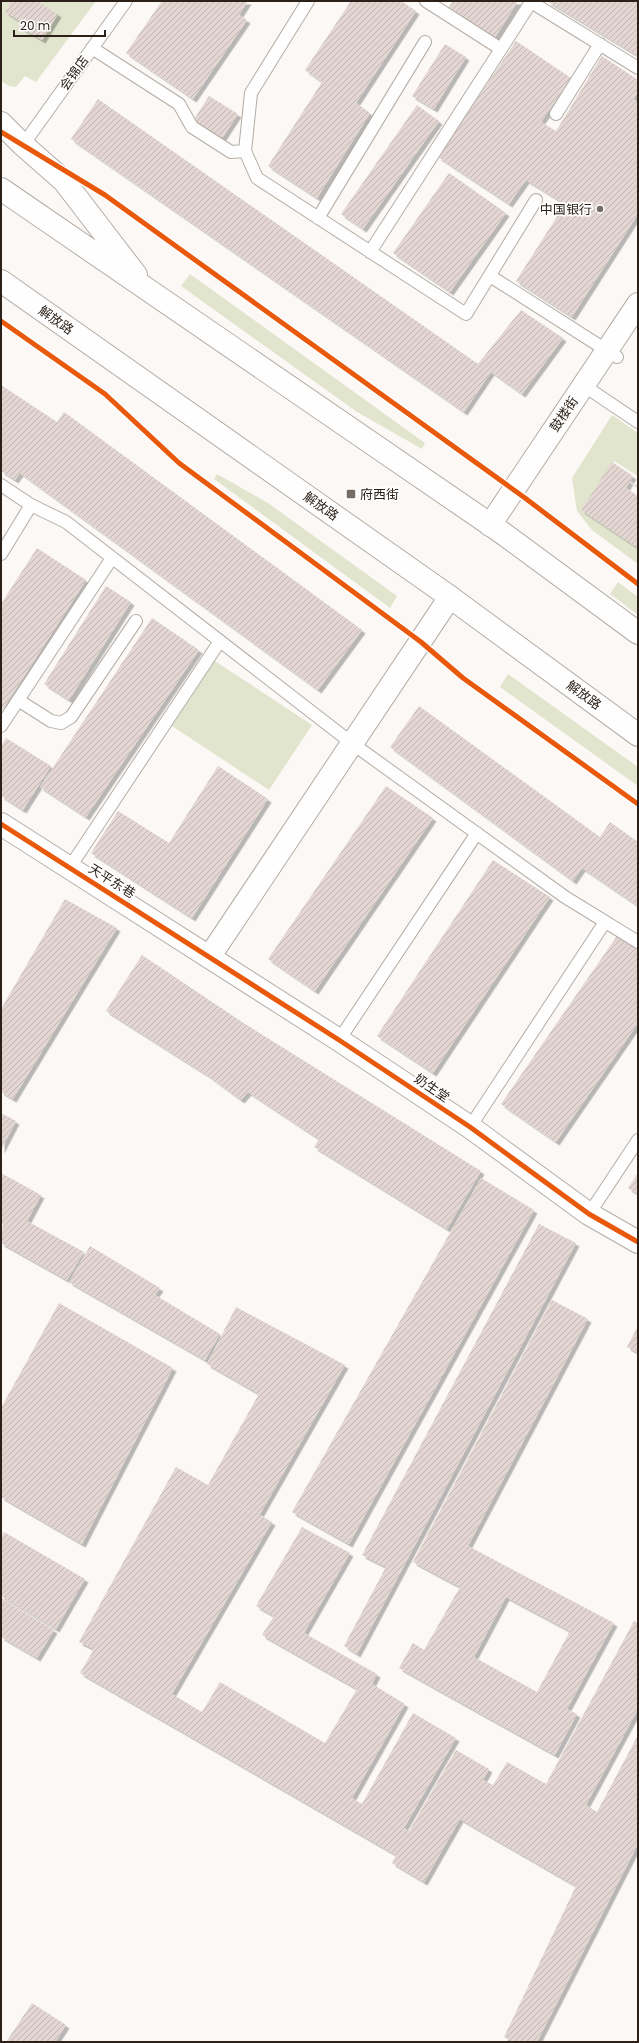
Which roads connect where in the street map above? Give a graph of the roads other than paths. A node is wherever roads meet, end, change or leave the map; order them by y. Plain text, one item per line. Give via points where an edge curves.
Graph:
1 (126, 1) edge
2 (308, 1) edge
3 (426, 1) edge
4 (425, 42) dead end
5 (600, 44) junction
6 (92, 48) junction
7 (501, 49) junction
8 (638, 68) edge
9 (556, 114) dead end
10 (1, 122) edge
11 (23, 145) junction
12 (244, 151) junction
13 (1, 189) edge
14 (536, 200) dead end
15 (318, 218) junction
16 (370, 252) junction
17 (490, 276) junction
18 (1, 281) edge
19 (149, 292) junction
20 (638, 304) edge
21 (638, 325) edge
22 (612, 354) junction
23 (588, 388) junction
24 (638, 422) edge
25 (1, 485) edge
26 (31, 505) junction
27 (496, 528) junction
28 (1, 554) edge
29 (112, 558) junction
30 (450, 597) junction
31 (136, 621) dead end
32 (638, 633) edge
33 (220, 641) junction
34 (18, 700) junction
35 (1, 726) edge
36 (638, 734) edge
37 (353, 744) junction
38 (1, 824) edge
39 (477, 833) junction
40 (70, 867) junction
41 (605, 922) junction
42 (638, 942) edge
43 (210, 956) junction
44 (339, 1040) junction
45 (470, 1127) junction
46 (638, 1140) edge
47 (589, 1214) junction
48 (638, 1242) edge

1 - 6 lane, 会锦店
2 - 12 lane via 251,93
3 - 7 lane
4 - 15 lane
5 - 7 lane via 532,2
5 - 8 lane
5 - 9 lane
6 - 11 lane, 会锦店
6 - 12 lane via 179,104 192,127 231,152
7 - 16 lane
10 - 11 main road
11 - 19 main road via 64,181
12 - 15 lane via 257,178
13 - 19 main road
14 - 17 lane
15 - 16 lane
16 - 17 lane via 466,314
17 - 22 lane
18 - 30 main road, 解放路
19 - 27 main road
20 - 22 main road, 鼓楼街
21 - 22 main road, 鼓楼街
22 - 23 main road, 鼓楼街
23 - 24 lane
23 - 27 main road, 鼓楼街
25 - 26 lane
26 - 28 lane
26 - 29 lane via 66,522
27 - 32 main road
29 - 33 lane
29 - 34 lane
30 - 36 main road, 解放路
30 - 37 main road
31 - 34 lane via 71,717 61,723 51,721
33 - 37 lane
33 - 40 lane
34 - 35 lane
37 - 39 lane
37 - 43 main road
38 - 40 main road, 天平东巷
39 - 41 lane via 565,897
39 - 44 lane
40 - 43 main road, 天平东巷
41 - 42 lane
41 - 45 lane
43 - 44 main road, 奶生堂
44 - 45 main road, 奶生堂
45 - 47 main road, 奶生堂
46 - 47 lane
47 - 48 main road, 奶生堂

